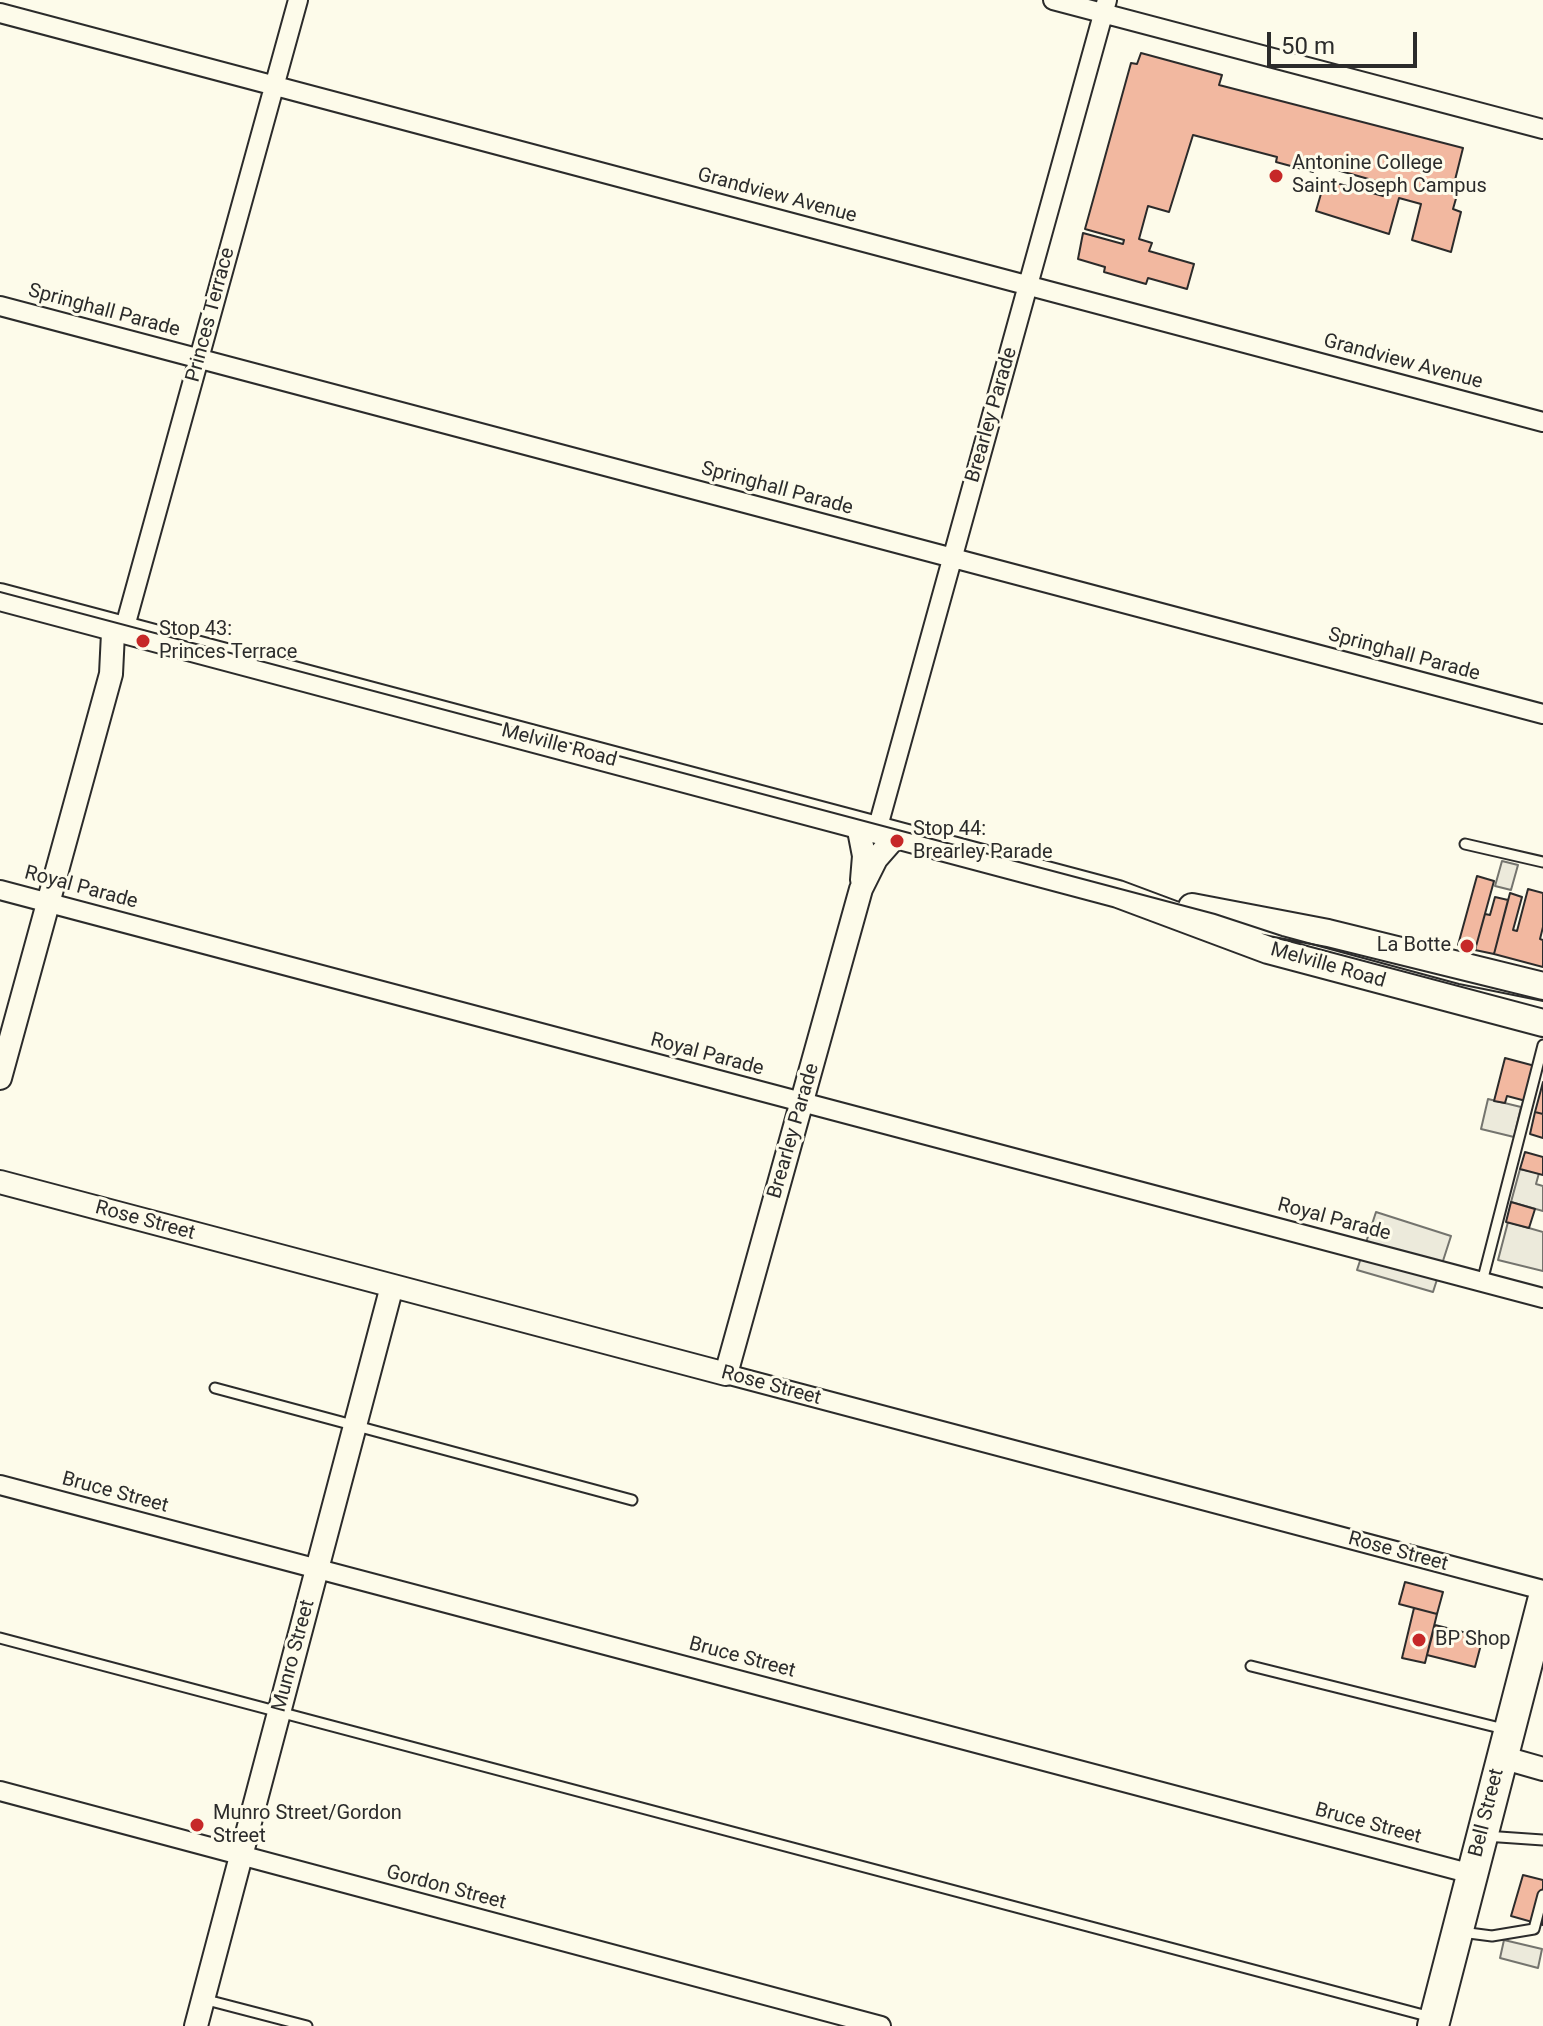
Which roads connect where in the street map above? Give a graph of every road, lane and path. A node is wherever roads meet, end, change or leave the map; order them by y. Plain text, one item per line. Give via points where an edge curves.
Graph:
1 (298, 0) edge
2 (1053, 0) edge
3 (1105, 7) edge
4 (0, 13) edge
5 (274, 85) junction
6 (1543, 129) edge
7 (1028, 286) junction
8 (0, 306) edge
9 (200, 359) junction
10 (1543, 422) edge
11 (953, 558) junction
12 (0, 597) edge
13 (124, 630) junction
14 (1543, 714) edge
15 (877, 830) junction
16 (1465, 844) dead end
17 (1543, 862) edge
18 (861, 889) junction
19 (0, 890) edge
20 (1118, 894) junction
21 (49, 902) junction
22 (1543, 986) edge
23 (1543, 1023) edge
24 (1543, 1045) edge
25 (0, 1078) edge
26 (802, 1102) junction
27 (0, 1182) edge
28 (1482, 1282) junction
29 (392, 1286) junction
30 (1543, 1298) edge
31 (726, 1374) junction
32 (215, 1388) dead end
33 (355, 1426) junction
34 (0, 1485) edge
35 (632, 1500) dead end
36 (317, 1569) junction
37 (1543, 1590) edge
38 (1543, 1601) edge
39 (0, 1638) edge
40 (1251, 1666) dead end
41 (279, 1712) junction
42 (1505, 1744) junction
43 (1543, 1769) edge
44 (0, 1791) edge
45 (1482, 1835) junction
46 (1543, 1840) edge
47 (242, 1855) junction
48 (1472, 1874) junction
49 (1543, 1895) edge
50 (1457, 1932) junction
51 (203, 1999) junction
52 (1434, 2022) edge
53 (196, 2026) edge
54 (307, 2026) edge
55 (881, 2026) edge

1 - 5 street, Princes Terrace
2 - 3 street
3 - 6 street
3 - 7 street, Brearley Parade
4 - 5 street, Grandview Avenue
5 - 7 street, Grandview Avenue
5 - 9 street, Princes Terrace
7 - 10 street, Grandview Avenue
7 - 11 street, Brearley Parade
8 - 9 street, Springhall Parade
9 - 11 street, Springhall Parade
9 - 13 street, Princes Terrace
11 - 14 street, Springhall Parade
11 - 15 street, Brearley Parade
12 - 13 main road, Melville Road
13 - 15 main road, Melville Road
13 - 21 street, Princes Terrace
15 - 18 street, Brearley Parade via 864,856
15 - 18 street, Brearley Parade via 876,859
15 - 20 main road, Melville Road
16 - 17 lane
18 - 26 street, Brearley Parade
19 - 21 street, Royal Parade
20 - 22 main road, Melville Road via 1328,933
20 - 23 main road, Melville Road via 1268,950
21 - 25 street, Princes Terrace
21 - 26 street, Royal Parade
24 - 28 lane
26 - 28 street, Royal Parade
26 - 31 street, Brearley Parade
27 - 29 street, Rose Street
28 - 30 street, Royal Parade
29 - 31 street, Rose Street
29 - 33 street, Munro Street
31 - 37 street, Rose Street
32 - 33 lane
33 - 35 lane
33 - 36 street, Munro Street
34 - 36 street, Bruce Street
36 - 41 street, Munro Street
36 - 48 street, Bruce Street
38 - 42 highway, Bell Street
39 - 41 lane
40 - 42 lane
41 - 47 street, Munro Street
41 - 52 lane
42 - 43 street
42 - 45 highway, Bell Street
44 - 47 street, Gordon Street
45 - 46 lane
45 - 48 highway, Bell Street
47 - 51 street, Munro Street
47 - 55 street, Gordon Street
48 - 50 highway, Bell Street
49 - 50 lane via 1534,1929 1492,1936
50 - 52 highway, Bell Street
51 - 53 street, Munro Street
51 - 54 lane

